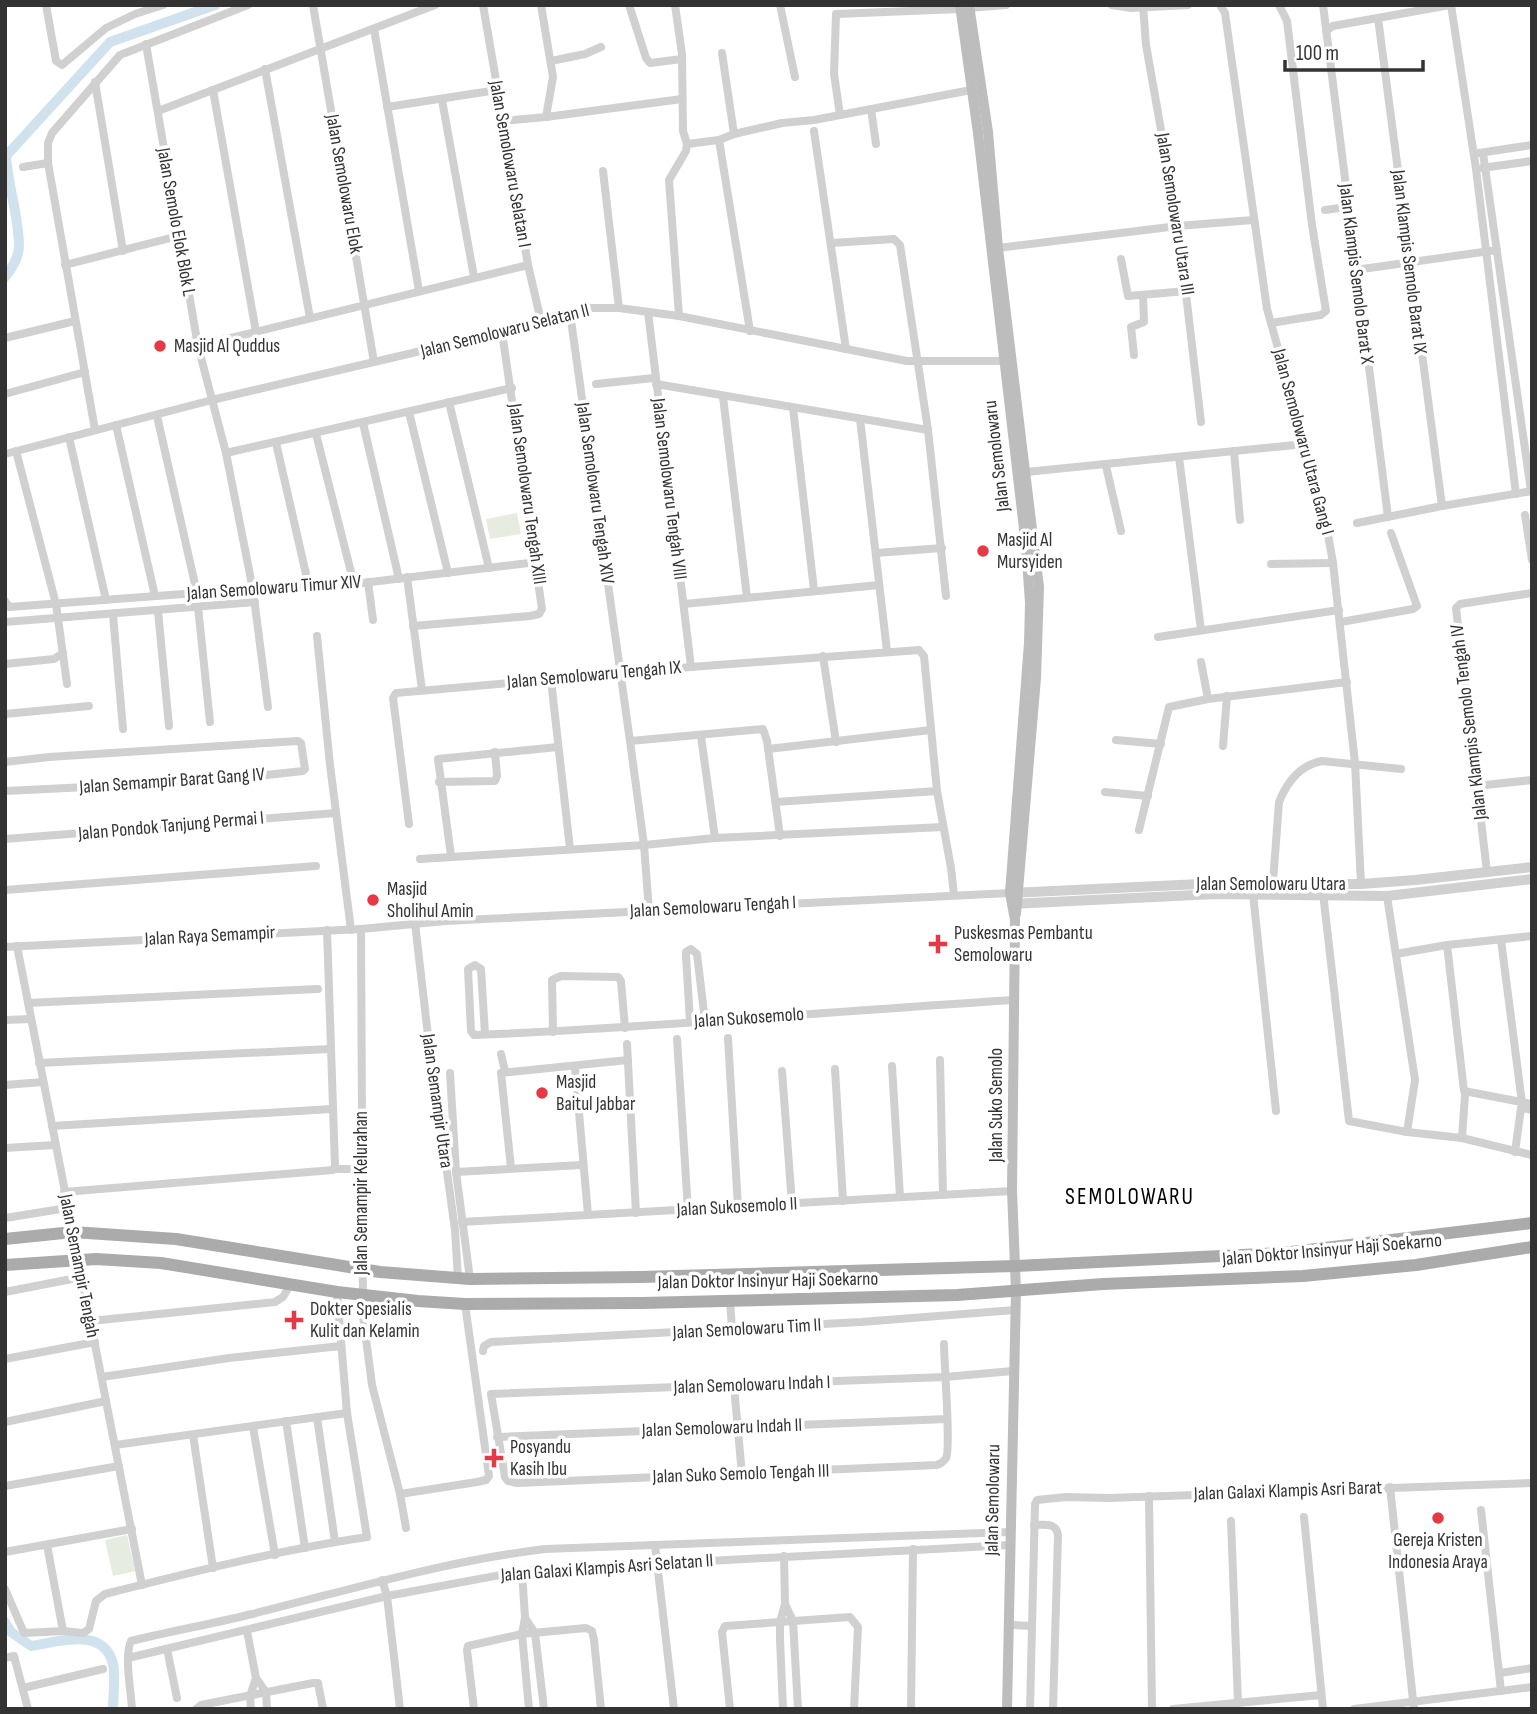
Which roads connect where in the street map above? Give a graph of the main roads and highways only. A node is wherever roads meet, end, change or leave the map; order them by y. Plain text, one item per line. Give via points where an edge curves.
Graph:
1 (964, 7) edge
2 (983, 133) junction
3 (1008, 361) junction
4 (1035, 603) junction
5 (1015, 898) joint
6 (1532, 1223) edge
7 (1498, 1227) junction
8 (1460, 1233) junction
9 (5, 1239) edge
10 (1532, 1247) edge
11 (1503, 1252) junction
12 (1464, 1258) junction
13 (5, 1265) edge
14 (1016, 1266) junction
15 (678, 1275) junction
16 (641, 1277) junction
17 (1016, 1291) junction
18 (681, 1302) junction
19 (642, 1303) junction
20 (1007, 1709) edge

1 - 2 main road, Jalan Semolowaru
1 - 2 main road, Jalan Semolowaru via 971,90
2 - 3 main road, Jalan Semolowaru
2 - 3 main road, Jalan Semolowaru
3 - 4 main road, Jalan Semolowaru
3 - 4 main road, Jalan Semolowaru via 1036,550
4 - 5 main road, Jalan Semolowaru
5 - 14 main road, Jalan Suko Semolo via 1012,1191
6 - 7 main road, Jalan Doktor Insinyur Haji Soekarno
7 - 8 main road, Jalan Doktor Insinyur Haji Soekarno
7 - 11 main road via 1493,1239
8 - 12 main road via 1469,1245
8 - 14 main road, Jalan Doktor Insinyur Haji Soekarno via 1283,1253
9 - 16 main road, Jalan Doktor Insinyur Haji Soekarno via 72,1232 176,1239 361,1270 464,1279
10 - 11 main road, Jalan Doktor Insinyur Haji Soekarno
11 - 12 main road, Jalan Doktor Insinyur Haji Soekarno
12 - 17 main road, Jalan Doktor Insinyur Haji Soekarno via 1303,1276
13 - 19 main road, Jalan Doktor Insinyur Haji Soekarno via 78,1259 162,1263 337,1292 466,1304
14 - 15 main road, Jalan Doktor Insinyur Haji Soekarno
14 - 17 main road, Jalan Suko Semolo
15 - 16 main road, Jalan Doktor Insinyur Haji Soekarno
15 - 18 main road via 674,1289
16 - 19 main road via 649,1290
17 - 18 main road, Jalan Doktor Insinyur Haji Soekarno
17 - 20 main road, Jalan Semolowaru via 1010,1545 1021,1626
18 - 19 main road, Jalan Doktor Insinyur Haji Soekarno

